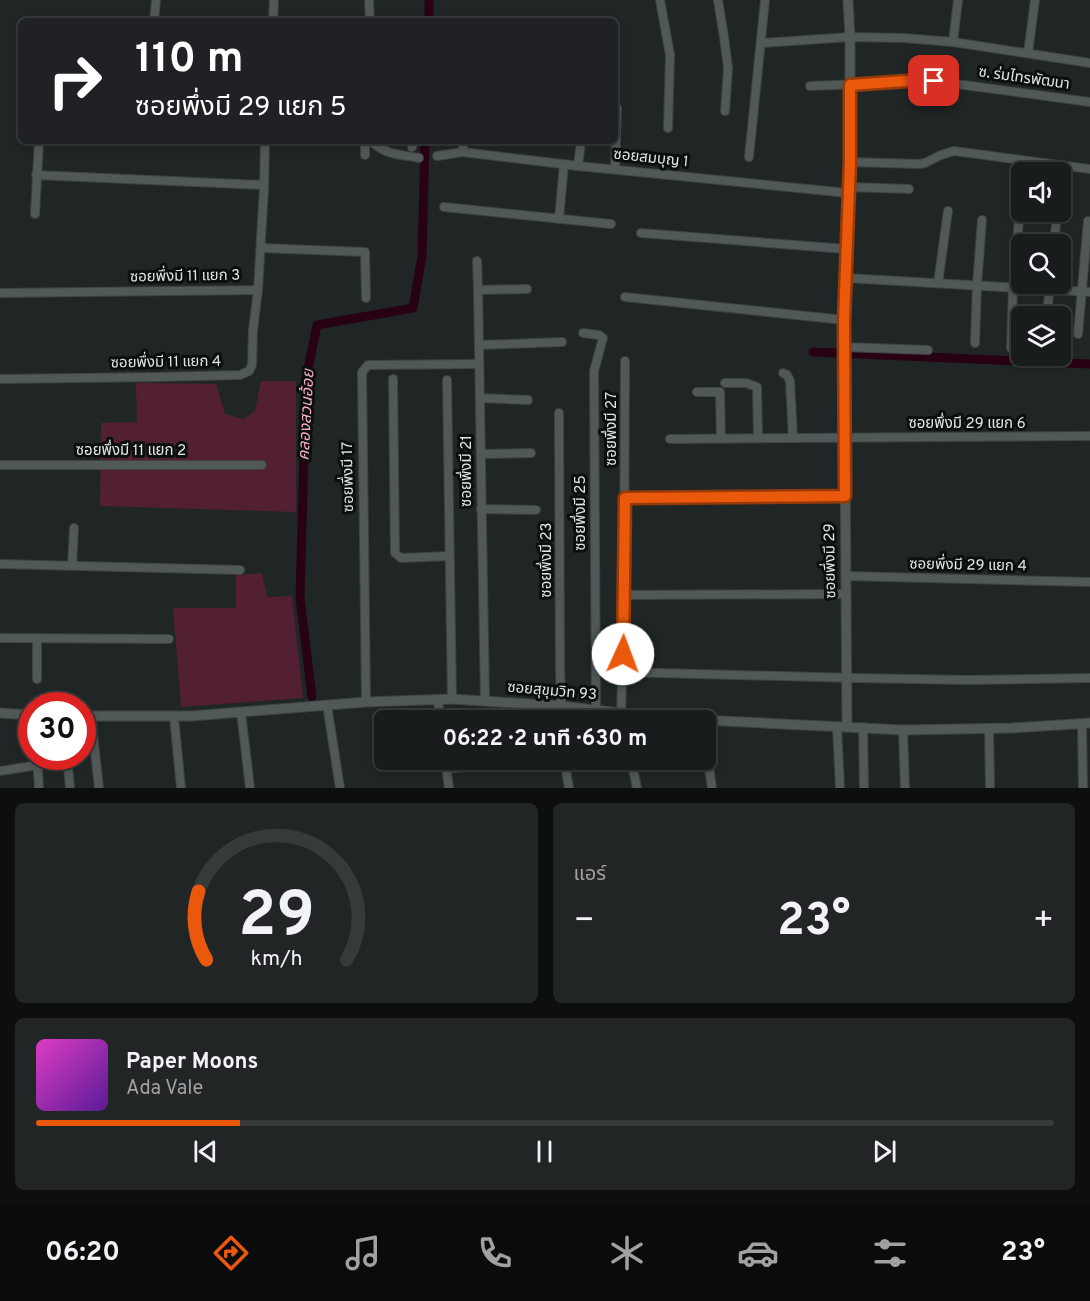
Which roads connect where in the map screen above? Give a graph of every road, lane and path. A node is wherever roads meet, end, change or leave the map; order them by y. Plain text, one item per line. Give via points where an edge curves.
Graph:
1 (156, 0) edge
2 (274, 0) edge
3 (369, 0) edge
4 (660, 0) edge
5 (718, 0) edge
6 (765, 0) edge
7 (848, 0) edge
8 (958, 0) edge
9 (1035, 0) edge
10 (154, 18) edge
11 (273, 18) edge
12 (370, 18) edge
13 (850, 37) junction
14 (953, 42) junction
15 (761, 43) junction
16 (1028, 53) junction
17 (1090, 63) edge
18 (850, 85) junction
19 (810, 86) dead end
20 (1090, 102) edge
21 (725, 111) dead end
22 (668, 128) dead end
23 (39, 144) edge
24 (265, 144) edge
25 (365, 144) edge
26 (374, 144) edge
27 (463, 144) edge
28 (581, 144) edge
29 (616, 144) edge
30 (463, 152) junction
31 (364, 155) dead end
32 (437, 156) dead end
33 (749, 157) dead end
34 (419, 158) dead end
35 (850, 162) junction
36 (564, 164) junction
37 (578, 166) junction
38 (615, 169) junction
39 (1090, 169) edge
40 (36, 175) junction
41 (264, 185) junction
42 (909, 189) dead end
43 (848, 190) junction
44 (444, 207) dead end
45 (948, 211) dead end
46 (34, 214) dead end
47 (559, 219) junction
48 (982, 220) dead end
49 (1088, 221) dead end
50 (611, 224) dead end
51 (641, 233) dead end
52 (261, 248) junction
53 (846, 249) junction
54 (477, 261) dead end
55 (846, 278) junction
56 (938, 283) junction
57 (977, 285) junction
58 (1011, 287) edge
59 (527, 289) dead end
60 (1071, 289) edge
61 (258, 290) junction
62 (478, 291) junction
63 (1086, 291) edge
64 (0, 293) edge
65 (625, 297) dead end
66 (366, 298) dead end
67 (844, 320) junction
68 (583, 333) dead end
69 (1078, 334) dead end
70 (562, 342) dead end
71 (975, 343) dead end
72 (479, 345) junction
73 (928, 350) dead end
74 (844, 352) junction
75 (625, 362) dead end
76 (479, 364) junction
77 (783, 373) dead end
78 (0, 379) edge
79 (393, 379) dead end
80 (447, 380) dead end
81 (725, 382) dead end
82 (697, 392) dead end
83 (480, 398) junction
84 (528, 400) dead end
85 (559, 413) dead end
86 (1090, 436) edge
87 (721, 438) junction
88 (758, 438) junction
89 (793, 438) junction
90 (844, 438) junction
91 (670, 439) dead end
92 (531, 453) dead end
93 (481, 454) junction
94 (0, 465) edge
95 (262, 465) dead end
96 (845, 496) junction
97 (625, 498) junction
98 (481, 509) junction
99 (536, 510) dead end
100 (74, 528) dead end
101 (449, 556) junction
102 (0, 564) edge
103 (72, 566) junction
104 (240, 570) dead end
105 (846, 576) junction
106 (1090, 582) edge
107 (846, 594) junction
108 (624, 595) junction
109 (0, 638) edge
110 (37, 638) junction
111 (170, 639) dead end
112 (622, 672) junction
113 (847, 678) junction
114 (1090, 678) edge
115 (37, 679) dead end
116 (438, 699) junction
117 (452, 699) junction
118 (484, 700) junction
119 (366, 702) junction
120 (327, 705) junction
121 (561, 706) junction
122 (439, 710) edge
123 (561, 710) edge
124 (596, 710) joint
125 (620, 710) edge
126 (241, 712) junction
127 (0, 713) edge
128 (18, 714) edge
129 (96, 716) edge
130 (174, 717) junction
131 (716, 721) edge
132 (1086, 724) edge
133 (837, 727) junction
134 (847, 727) junction
135 (862, 727) junction
136 (989, 729) junction
137 (903, 730) junction
138 (18, 768) edge
139 (38, 770) edge
140 (68, 770) edge
141 (96, 770) edge
142 (446, 770) edge
143 (566, 770) edge
144 (633, 770) edge
145 (709, 770) edge
146 (0, 771) edge
147 (39, 788) edge
148 (70, 788) edge
149 (99, 788) edge
150 (181, 788) edge
151 (250, 788) edge
152 (340, 788) edge
153 (449, 788) edge
154 (569, 788) edge
155 (637, 788) edge
156 (712, 788) edge
157 (840, 788) edge
158 (864, 788) edge
159 (905, 788) edge
160 (990, 788) edge
161 (1083, 788) edge

1 - 10 street
2 - 11 street
3 - 12 street
4 - 22 street via 670,55
5 - 21 street via 728,68
6 - 15 street
7 - 13 street, ซอยพึ่งมี 29
8 - 14 street
9 - 16 street
13 - 14 street
13 - 15 street
13 - 18 street, ซอยพึ่งมี 29
14 - 16 street
15 - 33 street
16 - 17 street
18 - 19 street, ซ. ร่มไทรพัฒนา
18 - 20 street, ซ. ร่มไทรพัฒนา via 934,81
18 - 35 street, ซอยพึ่งมี 29
23 - 40 street
24 - 41 street, ซอยพึ่งมี 11 แยก 3
25 - 31 street
26 - 34 street via 390,154
27 - 30 street
28 - 37 street
29 - 38 street
30 - 32 street, ซอยสมบุญ 1
30 - 36 street, ซอยสมบุญ 1
35 - 39 street via 919,164 954,152
35 - 43 street, ซอยพึ่งมี 29
36 - 37 street, ซอยสมบุญ 1
36 - 47 street
37 - 38 street, ซอยสมบุญ 1
38 - 43 street, ซอยสมบุญ 1
40 - 41 street
40 - 46 street
41 - 52 street, ซอยพึ่งมี 11 แยก 3
42 - 43 street, ซอยสมบุญ 1
43 - 53 street, ซอยพึ่งมี 29
44 - 47 street
45 - 56 street
47 - 50 street
48 - 57 street
49 - 63 street
51 - 53 street
52 - 61 street, ซอยพึ่งมี 11 แยก 3
52 - 66 street via 365,252
53 - 55 street, ซอยพึ่งมี 29
54 - 62 street, ซอยพึ่งมี 21
55 - 56 street
55 - 67 street, ซอยพึ่งมี 29
56 - 57 street
57 - 58 street
57 - 71 street
59 - 62 street
60 - 63 street
61 - 64 street, ซอยพึ่งมี 11 แยก 3
61 - 78 street, ซอยพึ่งมี 11 แยก 4 via 252,365 240,375
62 - 72 street, ซอยพึ่งมี 21
63 - 69 street
65 - 67 street
67 - 74 street, ซอยพึ่งมี 29
68 - 124 street, ซอยพึ่งมี 25 via 603,338 594,371
70 - 72 street
72 - 76 street, ซอยพึ่งมี 21
73 - 74 street
74 - 90 street, ซอยพึ่งมี 29
75 - 97 street, ซอยพึ่งมี 27
76 - 83 street, ซอยพึ่งมี 21
76 - 119 street, ซอยพึ่งมี 17 via 368,365 362,372
77 - 89 street via 790,381
79 - 101 street via 395,553 401,558
80 - 101 street
81 - 88 street via 757,387
82 - 87 street via 720,392
83 - 84 street
83 - 93 street, ซอยพึ่งมี 21
85 - 121 street, ซอยพึ่งมี 23
86 - 90 street, ซอยพึ่งมี 29 แยก 6
87 - 88 street, ซอยพึ่งมี 29 แยก 6
87 - 91 street, ซอยพึ่งมี 29 แยก 6
88 - 89 street, ซอยพึ่งมี 29 แยก 6
89 - 90 street, ซอยพึ่งมี 29 แยก 6
90 - 96 street, ซอยพึ่งมี 29
92 - 93 street
93 - 98 street, ซอยพึ่งมี 21
94 - 95 street, ซอยพึ่งมี 11 แยก 2
96 - 97 street
96 - 105 street, ซอยพึ่งมี 29
97 - 108 street, ซอยพึ่งมี 27
98 - 99 street
98 - 118 street, ซอยพึ่งมี 21
100 - 103 street
101 - 117 street
102 - 103 street
103 - 104 street
105 - 106 street, ซอยพึ่งมี 29 แยก 4
105 - 107 street, ซอยพึ่งมี 29
107 - 108 street
107 - 113 street, ซอยพึ่งมี 29
108 - 112 street, ซอยพึ่งมี 27
109 - 110 street
110 - 111 street
110 - 115 street
112 - 113 street
112 - 125 street, ซอยพึ่งมี 27
113 - 114 street
113 - 134 street, ซอยพึ่งมี 29
116 - 117 street, ซอยสุขุมวิท 93
116 - 119 street, ซอยสุขุมวิท 93
116 - 122 street
117 - 118 street, ซอยสุขุมวิท 93
118 - 121 street, ซอยสุขุมวิท 93
119 - 120 street, ซอยสุขุมวิท 93
120 - 126 street, ซอยสุขุมวิท 93
120 - 152 street
121 - 123 street, ซอยพึ่งมี 23
121 - 124 street, ซอยสุขุมวิท 93
126 - 130 street, ซอยสุขุมวิท 93
126 - 151 street
127 - 128 street
129 - 130 street, ซอยสุขุมวิท 93
130 - 150 street
131 - 133 street, ซอยสุขุมวิท 93
132 - 136 street, ซอยสุขุมวิท 93
132 - 161 street
133 - 134 street, ซอยสุขุมวิท 93
133 - 157 street
134 - 135 street, ซอยสุขุมวิท 93
135 - 137 street, ซอยสุขุมวิท 93
135 - 158 street
136 - 137 street, ซอยสุขุมวิท 93
136 - 160 street
137 - 159 street
138 - 146 street
139 - 147 street
140 - 148 street
141 - 149 street
142 - 153 street
143 - 154 street
144 - 155 street
145 - 156 street

